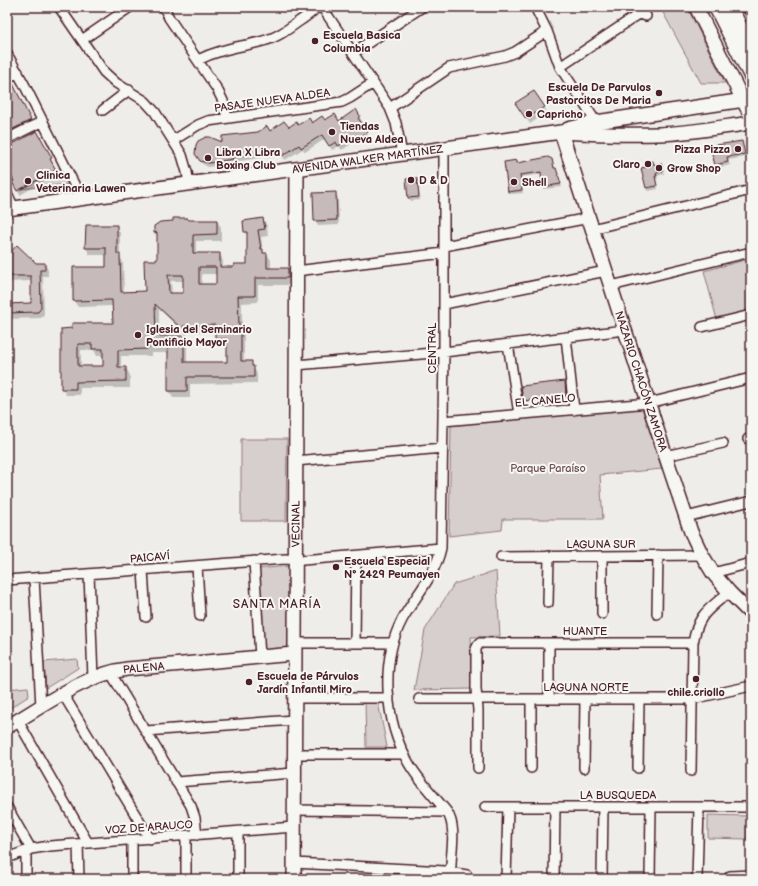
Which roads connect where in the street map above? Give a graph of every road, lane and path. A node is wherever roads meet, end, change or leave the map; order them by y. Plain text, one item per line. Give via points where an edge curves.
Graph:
1 (59, 7) edge
2 (130, 7) edge
3 (164, 7) edge
4 (317, 7) edge
5 (322, 7) edge
6 (422, 7) edge
7 (536, 7) edge
8 (696, 7) edge
9 (716, 7) edge
10 (730, 7) edge
11 (750, 7) edge
12 (751, 10) edge
13 (646, 16) dead end
14 (547, 30) junction
15 (82, 40) junction
16 (751, 49) edge
17 (353, 53) junction
18 (7, 54) edge
19 (198, 60) junction
20 (560, 67) junction
21 (18, 72) junction
22 (751, 76) edge
23 (7, 78) edge
24 (373, 83) junction
25 (129, 90) junction
26 (747, 99) edge
27 (390, 108) junction
28 (103, 110) dead end
29 (751, 116) edge
30 (227, 118) junction
31 (43, 121) junction
32 (596, 122) junction
33 (751, 123) edge
34 (561, 132) junction
35 (7, 139) edge
36 (174, 140) junction
37 (444, 148) junction
38 (402, 154) junction
39 (297, 169) junction
40 (189, 184) junction
41 (751, 190) edge
42 (7, 192) edge
43 (82, 198) junction
44 (10, 208) edge
45 (590, 223) junction
46 (444, 250) junction
47 (751, 252) edge
48 (296, 271) junction
49 (606, 271) junction
50 (611, 286) junction
51 (444, 304) junction
52 (751, 315) edge
53 (702, 327) dead end
54 (625, 330) junction
55 (566, 337) junction
56 (508, 344) junction
57 (444, 352) junction
58 (296, 365) junction
59 (751, 378) edge
60 (649, 403) junction
61 (574, 410) junction
62 (519, 414) junction
63 (443, 421) junction
64 (723, 443) dead end
65 (443, 448) junction
66 (665, 456) junction
67 (295, 461) junction
68 (751, 501) edge
69 (686, 517) junction
70 (441, 548) junction
71 (658, 555) junction
72 (702, 555) junction
73 (356, 556) junction
74 (549, 556) junction
75 (602, 556) junction
76 (502, 557) dead end
77 (294, 560) junction
78 (254, 561) junction
79 (751, 563) edge
80 (197, 566) junction
81 (143, 570) junction
82 (713, 573) junction
83 (89, 574) junction
84 (34, 578) junction
85 (7, 580) edge
86 (729, 592) junction
87 (548, 603) dead end
88 (602, 614) dead end
89 (657, 614) dead end
90 (751, 614) edge
91 (200, 616) dead end
92 (146, 617) dead end
93 (355, 643) junction
94 (393, 643) junction
95 (549, 643) junction
96 (693, 644) junction
97 (294, 648) junction
98 (260, 657) junction
99 (110, 672) junction
100 (93, 678) junction
101 (751, 686) edge
102 (63, 694) junction
103 (294, 698) junction
104 (389, 698) junction
105 (419, 698) dead end
106 (477, 699) junction
107 (532, 699) junction
108 (549, 699) junction
109 (585, 699) junction
110 (639, 699) junction
111 (692, 699) junction
112 (41, 707) junction
113 (294, 720) junction
114 (12, 724) edge
115 (146, 731) junction
116 (294, 754) junction
117 (404, 754) junction
118 (478, 768) dead end
119 (531, 768) dead end
120 (584, 768) dead end
121 (638, 768) dead end
122 (691, 771) dead end
123 (294, 773) junction
124 (176, 782) junction
125 (7, 807) edge
126 (508, 807) junction
127 (555, 807) junction
128 (604, 807) junction
129 (651, 807) junction
130 (699, 807) junction
131 (751, 807) edge
132 (485, 808) dead end
133 (294, 810) junction
134 (448, 812) junction
135 (294, 827) junction
136 (238, 832) junction
137 (197, 835) junction
138 (186, 836) junction
139 (150, 839) junction
140 (132, 840) junction
141 (88, 843) junction
142 (78, 844) junction
143 (29, 850) junction
144 (7, 858) edge
145 (294, 863) junction
146 (449, 870) junction
147 (467, 875) dead end
148 (751, 875) edge
149 (730, 876) dead end
150 (26, 879) edge
151 (79, 879) edge
152 (132, 879) edge
153 (186, 879) edge
154 (238, 879) edge
155 (294, 879) edge
156 (506, 879) edge
157 (554, 879) edge
158 (602, 879) edge
159 (650, 879) edge
160 (697, 879) edge

1 - 15 street
2 - 15 street
3 - 19 street
4 - 19 street via 289,29 272,38 222,50
5 - 17 street
6 - 17 street
7 - 14 street
8 - 26 street
9 - 22 main road
10 - 16 main road
11 - 12 street
13 - 20 street via 636,16
14 - 20 street
14 - 27 street via 505,56 446,70
15 - 25 street via 104,72
17 - 24 street
18 - 21 street
19 - 30 street via 221,94
20 - 32 street
21 - 23 street
21 - 31 street
24 - 27 street
24 - 30 street, PASAJE NUEVA ALDEA via 337,103
25 - 28 street
25 - 36 street via 150,106
26 - 29 street
26 - 32 street, AVENIDA WALKER MARTÍNEZ
27 - 38 street via 396,123
30 - 36 street, PASAJE NUEVA ALDEA via 203,123
31 - 35 street
31 - 43 street
32 - 34 street, AVENIDA WALKER MARTÍNEZ
33 - 34 street, AVENIDA WALKER MARTÍNEZ via 661,134
34 - 37 street, AVENIDA WALKER MARTÍNEZ
34 - 45 street, NAZARIO CHACÓN ZAMORA
36 - 40 street via 184,162
37 - 38 street, AVENIDA WALKER MARTÍNEZ
37 - 46 street, CENTRAL
38 - 39 street, AVENIDA WALKER MARTÍNEZ
39 - 40 street, AVENIDA WALKER MARTÍNEZ
39 - 48 street, VECINAL
40 - 43 street, AVENIDA WALKER MARTÍNEZ
41 - 45 street
42 - 44 street
43 - 44 street, AVENIDA WALKER MARTÍNEZ
45 - 46 street
45 - 49 street, NAZARIO CHACÓN ZAMORA
46 - 48 street
46 - 51 street, CENTRAL
47 - 50 street
48 - 58 street, VECINAL
49 - 50 street, NAZARIO CHACÓN ZAMORA
49 - 51 street
50 - 54 street, NAZARIO CHACÓN ZAMORA
51 - 57 street, CENTRAL
52 - 53 street
54 - 55 street
54 - 60 street, NAZARIO CHACÓN ZAMORA
55 - 56 street
55 - 61 street
56 - 57 street
56 - 62 street
57 - 58 street
57 - 63 street, CENTRAL
58 - 67 street, VECINAL
59 - 60 street, EL CANELO
60 - 61 street, EL CANELO
60 - 66 street, NAZARIO CHACÓN ZAMORA
61 - 62 street, EL CANELO
62 - 63 street, EL CANELO
63 - 65 street, CENTRAL
64 - 66 street
65 - 67 street
65 - 70 street, CENTRAL
66 - 69 street, NAZARIO CHACÓN ZAMORA
67 - 77 street, VECINAL
68 - 69 street
69 - 72 street, NAZARIO CHACÓN ZAMORA
70 - 73 street, PAICAVÍ
70 - 94 street, CENTRAL via 435,568 404,617
71 - 72 street, LAGUNA SUR
71 - 75 street, LAGUNA SUR
71 - 89 street
72 - 82 street, NAZARIO CHACÓN ZAMORA
73 - 77 street, PAICAVÍ
73 - 93 street
74 - 75 street, LAGUNA SUR
74 - 76 street, LAGUNA SUR
74 - 87 street
75 - 88 street
77 - 78 street, PAICAVÍ
77 - 97 street, VECINAL
78 - 80 street, PAICAVÍ
78 - 98 street
79 - 82 street
80 - 81 street, PAICAVÍ
80 - 91 street
81 - 83 street, PAICAVÍ
81 - 92 street
82 - 86 street, NAZARIO CHACÓN ZAMORA
83 - 84 street, PAICAVÍ
83 - 100 street
84 - 85 street, PAICAVÍ
84 - 112 street
86 - 90 street, NAZARIO CHACÓN ZAMORA
86 - 96 street via 701,618
93 - 94 street
93 - 97 street
94 - 104 street, CENTRAL via 389,667
95 - 96 street, HUANTE
95 - 106 street, HUANTE via 478,645
95 - 108 street
96 - 111 street
97 - 98 street, PALENA
97 - 103 street, VECINAL
98 - 99 street, PALENA
99 - 100 street, PALENA
99 - 115 street
100 - 102 street, PALENA
101 - 111 street, LAGUNA NORTE
102 - 112 street, PALENA
102 - 139 street
103 - 104 street
103 - 113 street, VECINAL
104 - 117 street, CENTRAL via 395,730
105 - 106 street, LAGUNA NORTE
106 - 107 street, LAGUNA NORTE
106 - 118 street
107 - 108 street, LAGUNA NORTE
107 - 119 street
108 - 109 street, LAGUNA NORTE
109 - 110 street, LAGUNA NORTE
109 - 120 street
110 - 111 street, LAGUNA NORTE
110 - 121 street
111 - 122 street
112 - 114 street, PALENA
113 - 115 street
113 - 116 street, VECINAL
114 - 141 street
115 - 124 street
116 - 117 street
116 - 123 street, VECINAL
117 - 134 street, CENTRAL via 413,770
123 - 124 street
123 - 133 street, VECINAL
124 - 137 street via 194,813
125 - 143 street
126 - 127 street, LA BUSQUEDA
126 - 132 street, LA BUSQUEDA
126 - 156 street
127 - 128 street, LA BUSQUEDA
127 - 157 street
128 - 129 street, LA BUSQUEDA
128 - 158 street
129 - 130 street, LA BUSQUEDA
129 - 159 street
130 - 131 street, LA BUSQUEDA
130 - 160 street
133 - 134 street
133 - 135 street, VECINAL
134 - 146 street via 452,827
135 - 136 street, VOZ DE ARAUCO
135 - 145 street, VECINAL
136 - 137 street, VOZ DE ARAUCO
136 - 154 street
137 - 138 street, VOZ DE ARAUCO
138 - 139 street, VOZ DE ARAUCO
138 - 153 street
139 - 140 street, VOZ DE ARAUCO
140 - 141 street, VOZ DE ARAUCO
140 - 152 street
141 - 142 street, VOZ DE ARAUCO
142 - 143 street, VOZ DE ARAUCO
142 - 151 street
143 - 144 street, VOZ DE ARAUCO
143 - 150 street
145 - 146 street
145 - 155 street, VECINAL
146 - 147 street
148 - 149 street

